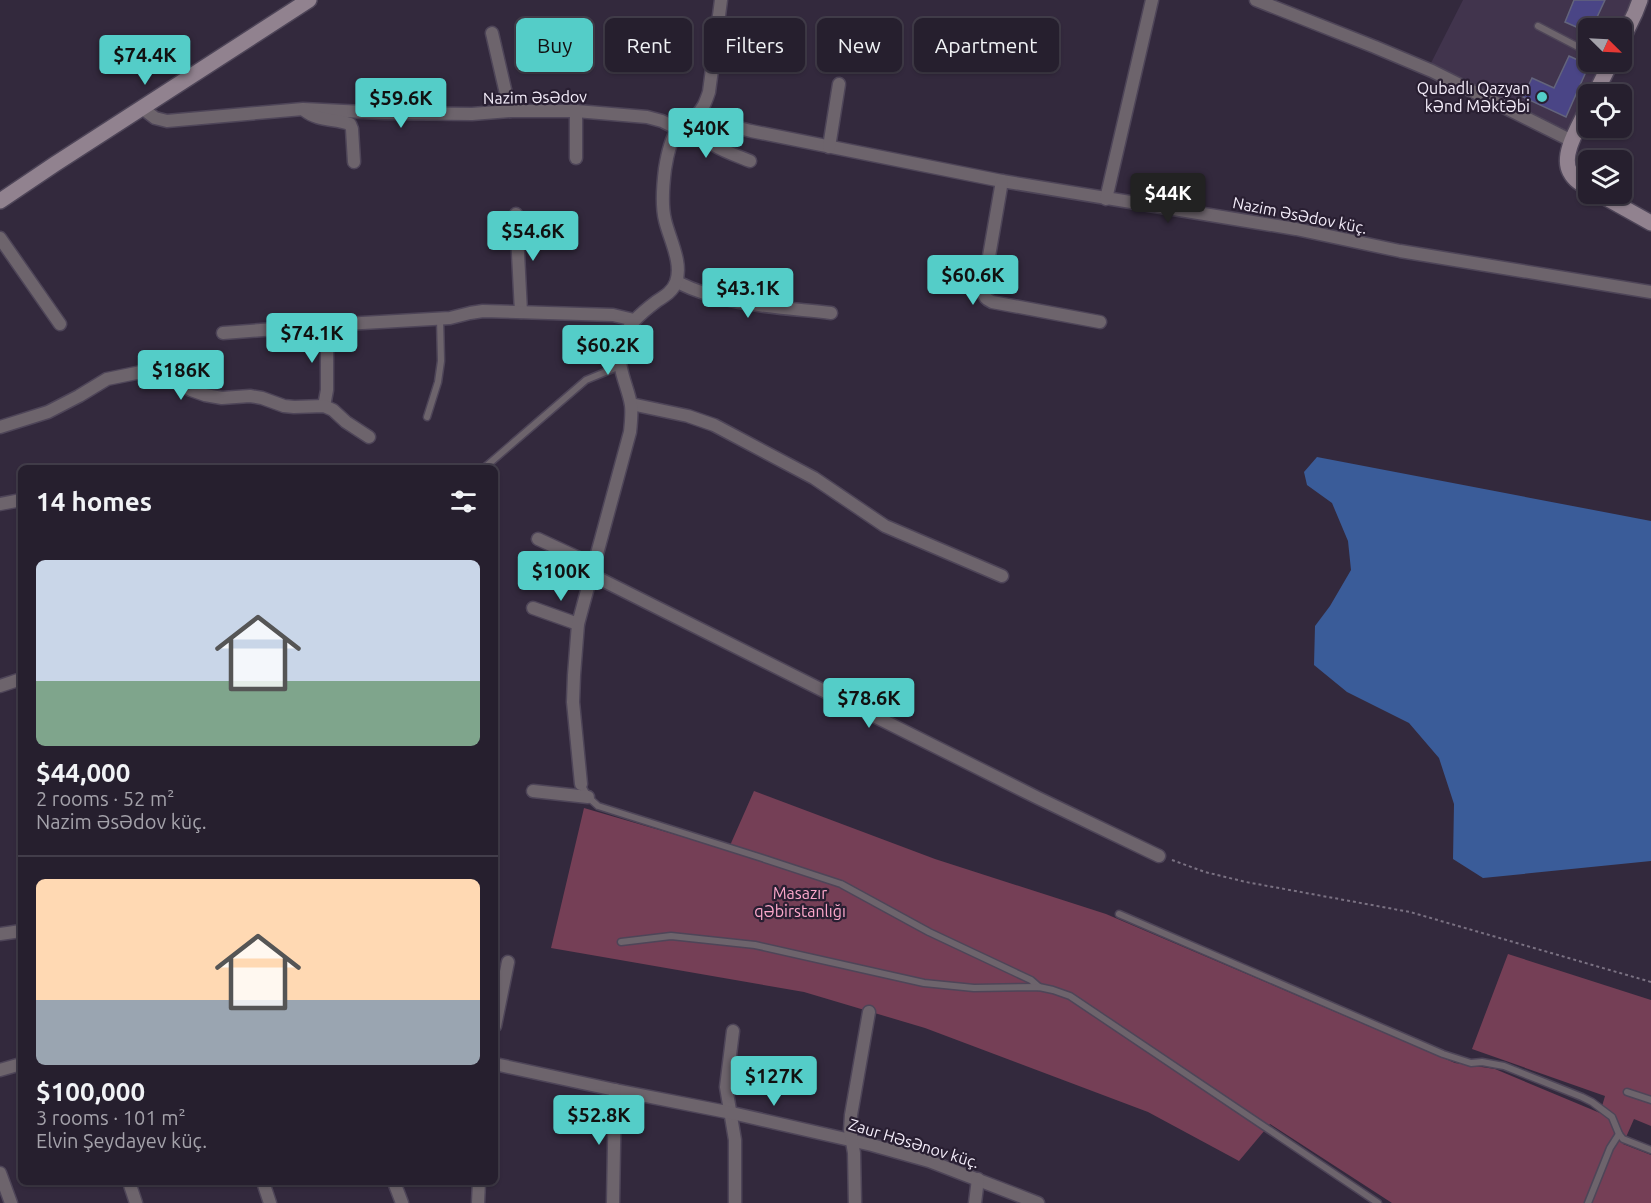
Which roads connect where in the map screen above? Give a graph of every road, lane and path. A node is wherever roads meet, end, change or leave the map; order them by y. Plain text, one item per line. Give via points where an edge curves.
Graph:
1 (309, 0) edge
2 (721, 0) edge
3 (1152, 0) edge
4 (1256, 0) edge
5 (1640, 0) edge
6 (1632, 19) edge
7 (1538, 26) dead end
8 (492, 33) dead end
9 (1578, 47) edge
10 (839, 84) dead end
11 (142, 108) junction
12 (303, 109) junction
13 (510, 111) junction
14 (576, 111) junction
15 (693, 117) junction
16 (1578, 128) edge
17 (678, 129) junction
18 (1572, 141) junction
19 (829, 147) junction
20 (576, 158) dead end
21 (750, 161) dead end
22 (354, 162) dead end
23 (1578, 181) edge
24 (1002, 182) junction
25 (1106, 199) junction
26 (0, 201) edge
27 (1617, 204) edge
28 (516, 214) dead end
29 (1651, 223) edge
30 (0, 238) edge
31 (677, 282) junction
32 (1651, 292) edge
33 (521, 312) junction
34 (831, 313) dead end
35 (440, 319) junction
36 (634, 320) junction
37 (1100, 322) dead end
38 (60, 324) dead end
39 (327, 325) junction
40 (223, 333) dead end
41 (621, 366) junction
42 (631, 404) junction
43 (324, 406) junction
44 (427, 417) dead end
45 (0, 427) edge
46 (369, 437) dead end
47 (487, 465) edge
48 (18, 501) edge
49 (0, 504) edge
50 (538, 539) dead end
51 (593, 570) junction
52 (1002, 576) dead end
53 (533, 608) dead end
54 (579, 624) junction
55 (18, 680) edge
56 (0, 686) edge
57 (581, 784) joint
58 (533, 791) dead end
59 (588, 797) junction
60 (1159, 856) joint
61 (1119, 914) dead end
62 (18, 931) edge
63 (0, 934) edge
64 (621, 942) dead end
65 (508, 962) dead end
66 (1651, 982) edge
67 (1039, 987) junction
68 (498, 1011) edge
69 (869, 1012) dead end
70 (733, 1031) dead end
71 (18, 1065) edge
72 (498, 1065) edge
73 (0, 1070) edge
74 (615, 1090) junction
75 (1627, 1092) dead end
76 (1651, 1100) edge
77 (732, 1113) junction
78 (1619, 1134) junction
79 (852, 1140) junction
80 (1651, 1150) edge
81 (0, 1173) edge
82 (978, 1179) junction
83 (130, 1185) edge
84 (264, 1185) edge
85 (395, 1185) edge
86 (479, 1185) edge
87 (11, 1203) edge
88 (136, 1203) edge
89 (270, 1203) edge
90 (402, 1203) edge
91 (478, 1203) edge
92 (613, 1203) edge
93 (735, 1203) edge
94 (855, 1203) edge
95 (975, 1203) edge
96 (1038, 1203) edge
97 (1378, 1203) edge
98 (1588, 1203) edge

1 - 11 street
2 - 15 street via 708,92 705,104
3 - 25 street
4 - 18 street via 1432,71
5 - 6 street
7 - 9 lane
8 - 13 street
10 - 19 street
11 - 12 street, Nazim Əsədov via 167,122
11 - 26 street
12 - 13 street, Nazim Əsədov via 384,114
12 - 22 street via 319,119 350,124
13 - 14 street, Nazim Əsədov
14 - 17 street, Nazim Əsədov via 647,117
14 - 20 street
15 - 17 street
15 - 19 street, Nazim Əsədov küç.
15 - 21 street via 702,137 716,148
16 - 18 street
17 - 31 street via 669,148 663,192 664,219 676,255
18 - 23 street via 1569,171
19 - 24 street, Nazim Əsədov küç.
24 - 25 street, Nazim Əsədov küç.
24 - 37 street via 984,296 992,302
25 - 32 street, Nazim Əsədov küç.
27 - 29 street
28 - 33 street
30 - 38 street
31 - 34 street via 739,303
31 - 36 street
33 - 35 street via 483,312
33 - 36 street via 613,315
35 - 39 street
35 - 44 lane via 440,372
36 - 41 street via 621,345
39 - 40 street
39 - 43 street
41 - 42 street
41 - 47 lane via 586,380
42 - 51 street via 630,432
42 - 52 street via 714,425 814,478 885,526
43 - 45 street via 294,407 250,396 205,395 156,369 106,379 48,412
43 - 46 street
48 - 49 street
50 - 51 street
51 - 54 street
51 - 60 street
53 - 54 street
54 - 57 street via 573,702
55 - 56 street
57 - 59 lane
58 - 59 street
59 - 67 lane via 612,812 841,884
60 - 66 path via 1246,882 1410,912
61 - 78 lane via 1443,1054 1471,1063 1504,1066 1582,1097 1612,1117
62 - 63 street
64 - 67 lane via 671,936 755,945 924,983 974,988
65 - 68 street
67 - 97 lane via 1070,996
69 - 79 street via 851,1115
70 - 77 street via 726,1087
71 - 73 street
72 - 74 street, Zaur Həsənov küç.
74 - 77 street, Zaur Həsənov küç.
74 - 92 street
75 - 76 lane
77 - 79 street, Zaur Həsənov küç.
77 - 93 street
78 - 80 lane
78 - 98 lane
79 - 82 street, Zaur Həsənov küç.
79 - 94 street
81 - 87 street
82 - 95 street
82 - 96 street, Zaur Həsənov küç.
83 - 88 street
84 - 89 street
85 - 90 street
86 - 91 street

